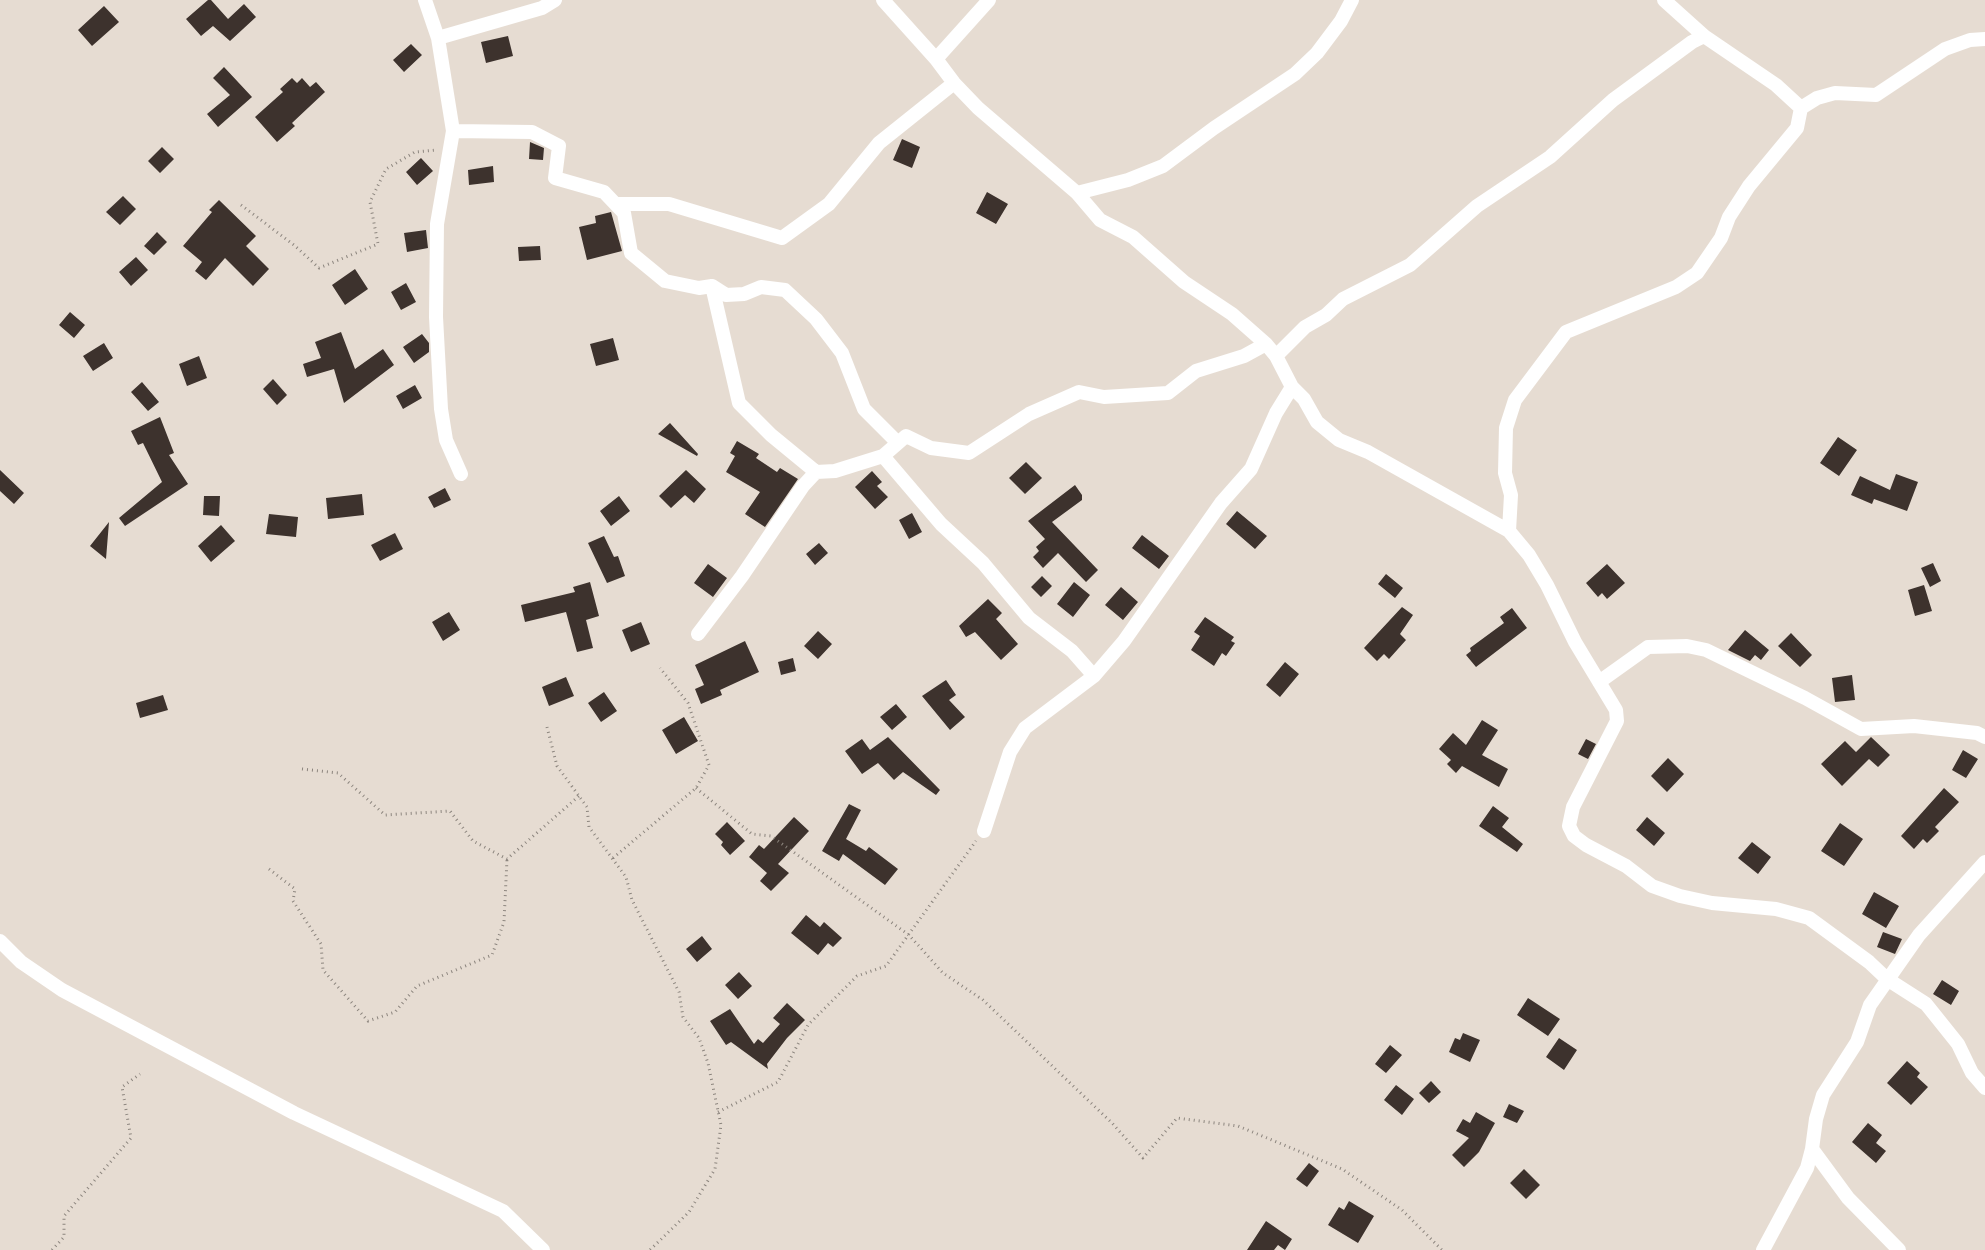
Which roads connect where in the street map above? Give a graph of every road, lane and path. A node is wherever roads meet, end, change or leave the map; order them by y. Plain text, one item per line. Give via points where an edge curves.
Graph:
1 (425, 0) edge
2 (555, 0) edge
3 (883, 0) edge
4 (989, 0) edge
5 (1352, 0) edge
6 (1664, 0) edge
7 (1704, 36) junction
8 (438, 38) junction
9 (1985, 38) edge
10 (936, 59) junction
11 (954, 83) junction
12 (1801, 108) junction
13 (452, 131) junction
14 (450, 149) junction
15 (1077, 193) junction
16 (616, 204) junction
17 (241, 205) dead end
18 (712, 286) junction
19 (1266, 344) junction
20 (1276, 356) junction
21 (1292, 387) junction
22 (898, 442) junction
23 (883, 456) junction
24 (816, 472) junction
25 (461, 474) dead end
26 (1509, 531) junction
27 (698, 634) dead end
28 (660, 668) dead end
29 (1094, 676) junction
30 (1599, 682) junction
31 (546, 727) dead end
32 (1985, 737) edge
33 (302, 769) dead end
34 (696, 788) junction
35 (579, 796) junction
36 (984, 831) joint
37 (613, 858) junction
38 (507, 859) junction
39 (1985, 862) edge
40 (270, 870) dead end
41 (909, 935) junction
42 (0, 941) edge
43 (1887, 979) junction
44 (140, 1074) dead end
45 (1985, 1088) edge
46 (718, 1112) junction
47 (1812, 1149) junction
48 (52, 1250) edge
49 (543, 1250) edge
50 (650, 1250) edge
51 (1442, 1250) edge
52 (1763, 1250) edge
53 (1899, 1250) edge

1 - 8 street
2 - 8 street via 542,8
3 - 10 street
4 - 10 street
5 - 15 street via 1317,53 1295,74 1163,166 1128,180
6 - 7 street
7 - 12 street via 1776,85
7 - 20 street via 1613,100 1550,156 1477,206 1410,265 1343,299 1326,315 1305,327
8 - 13 street
9 - 12 street via 1945,49 1876,95 1835,94 1818,98
10 - 11 street
11 - 15 street via 978,108
11 - 16 street via 879,143 829,204 782,238 669,204
12 - 26 street via 1797,128 1749,186 1729,217 1721,238 1697,273 1676,287 1566,332 1515,400 1506,428 1505,473 1511,495
13 - 14 street
13 - 16 street via 532,132 559,146 555,178 604,192
14 - 17 path via 415,152 386,169 370,202 378,244 319,268
14 - 25 street via 437,224 437,370 446,440
15 - 19 street via 1100,220 1133,236 1184,282 1232,314
16 - 18 street via 624,213 631,254 665,281 699,288
18 - 22 street via 726,295 744,294 761,288 785,290 816,319 842,353 864,409
18 - 24 street via 739,403 770,435
19 - 20 street
19 - 22 street via 1244,356 1196,371 1168,393 1104,397 1079,392 1029,414 969,453 930,448 906,436
20 - 21 street
21 - 26 street via 1304,399 1317,422 1339,440 1368,452
21 - 29 street via 1276,413 1251,469 1221,503 1124,641
22 - 23 street
23 - 24 street via 834,471
23 - 29 street via 941,524 983,563 1029,618 1072,651
24 - 27 street
26 - 30 street via 1529,555
28 - 34 path via 688,703 709,765
29 - 36 street via 1025,728 1010,752
30 - 32 street via 1648,647 1687,646 1706,650 1862,729 1914,726 1977,733
30 - 43 street via 1616,710 1617,721 1573,807 1569,826 1574,836 1626,866 1652,886 1680,896 1712,903 1776,909 1810,918
31 - 35 path via 558,766
33 - 38 path via 338,773 385,815 450,811 473,842
34 - 37 path
34 - 41 path via 752,834 771,836
35 - 37 path via 587,807 589,828
35 - 38 path
36 - 41 path
37 - 46 path via 626,877 632,900 679,992 684,1017 699,1038
38 - 40 path via 504,922 492,955 417,986 395,1012 368,1021 323,970 321,944 293,902 295,889
39 - 43 street via 1919,935
41 - 46 path via 886,966 856,976 808,1025 778,1082
41 - 51 path via 943,973 983,1000 1112,1123 1143,1158 1177,1118 1238,1126 1342,1169 1402,1210
42 - 49 street via 21,962 62,990 294,1113 502,1211
43 - 45 street via 1926,1004 1958,1044 1972,1074
43 - 47 street via 1870,1005 1857,1042 1823,1095
44 - 48 path via 122,1087 130,1138 64,1216 64,1237
46 - 50 path via 720,1125 715,1169 689,1212
47 - 52 street via 1807,1168
47 - 53 street via 1848,1198

